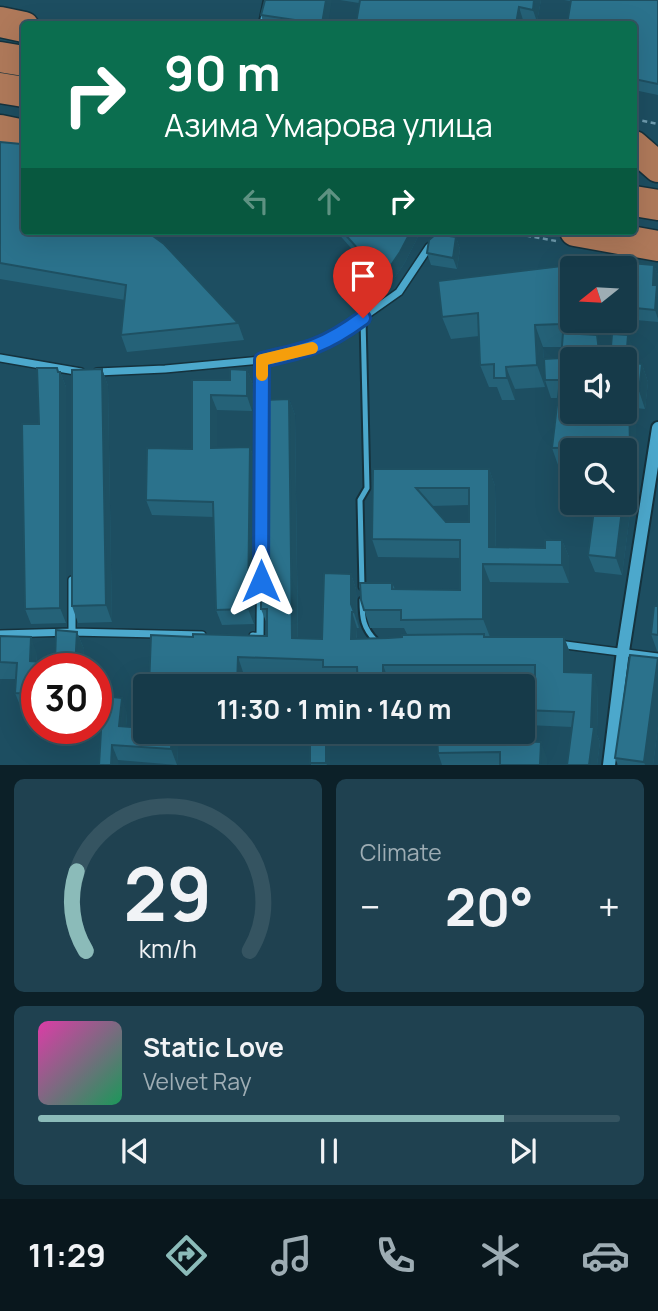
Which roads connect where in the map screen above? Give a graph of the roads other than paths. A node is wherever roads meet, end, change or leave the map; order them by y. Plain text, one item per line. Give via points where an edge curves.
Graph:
1 (267, 0) edge
2 (263, 21) edge
3 (0, 22) edge
4 (21, 26) edge
5 (0, 57) edge
6 (21, 60) edge
7 (0, 88) edge
8 (21, 92) edge
9 (0, 130) edge
10 (21, 134) edge
11 (637, 136) edge
12 (658, 139) edge
13 (637, 149) edge
14 (658, 167) edge
15 (637, 170) edge
16 (658, 174) edge
17 (637, 202) edge
18 (658, 205) edge
19 (445, 235) edge
20 (597, 235) edge
21 (658, 246) edge
22 (363, 318) junction
23 (0, 358) edge
24 (262, 360) junction
25 (72, 372) junction
26 (72, 386) edge
27 (658, 429) edge
28 (72, 578) edge
29 (72, 632) junction
30 (0, 634) edge
31 (206, 635) edge
32 (247, 636) edge
33 (547, 643) edge
34 (378, 644) edge
35 (623, 651) junction
36 (658, 657) edge
37 (609, 765) edge

1 - 2 lane
3 - 4 highway
5 - 6 highway
7 - 8 highway
9 - 10 highway
11 - 12 highway
13 - 14 highway
15 - 16 highway
17 - 18 highway
19 - 22 street via 429,247 399,292
20 - 21 highway
22 - 24 street via 328,342
22 - 34 lane via 367,488 360,500 362,619
23 - 25 street
24 - 25 street
24 - 32 street via 260,637
25 - 26 street
27 - 35 street
28 - 29 street
29 - 30 street
29 - 31 street
33 - 35 street
35 - 36 street
35 - 37 street

